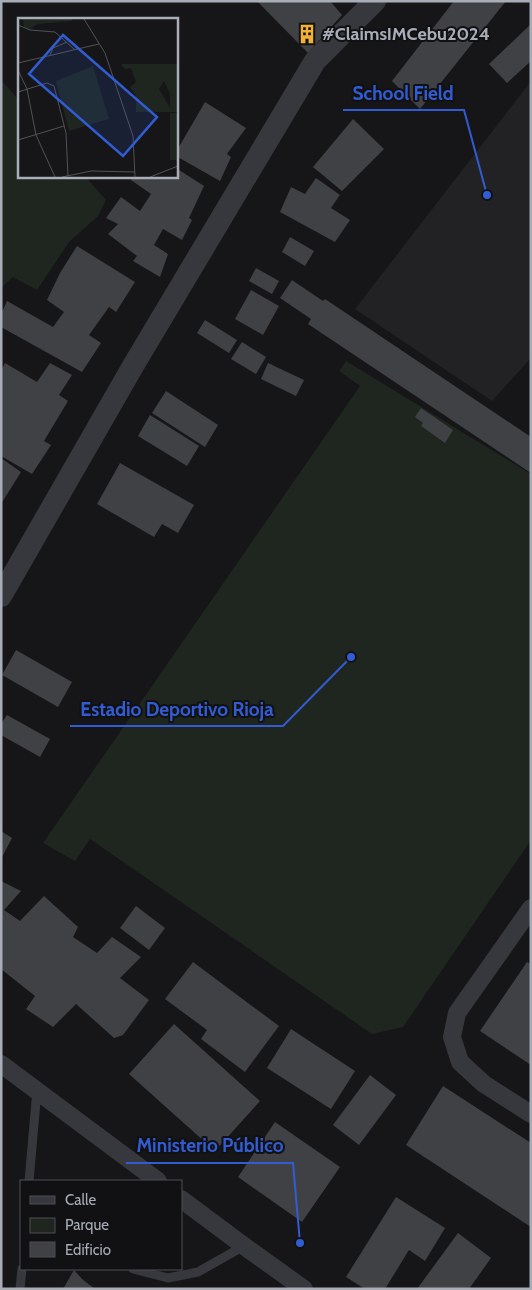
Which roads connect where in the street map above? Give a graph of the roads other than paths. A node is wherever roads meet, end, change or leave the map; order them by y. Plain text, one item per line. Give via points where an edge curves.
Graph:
1 (375, 1) edge
2 (1, 596) edge
3 (531, 908) edge
4 (1, 1064) edge
5 (37, 1090) junction
6 (531, 1114) edge
7 (29, 1180) edge
8 (157, 1180) edge
9 (182, 1200) edge
10 (244, 1246) junction
11 (22, 1270) edge
12 (137, 1270) edge
13 (20, 1289) edge
14 (304, 1289) edge

1 - 2 street via 315,62 133,366
3 - 6 street via 457,1013 452,1037 460,1062 484,1084
4 - 5 street
5 - 7 lane
5 - 8 street
9 - 10 street
10 - 12 lane via 198,1272 168,1278
10 - 14 street
11 - 13 lane

